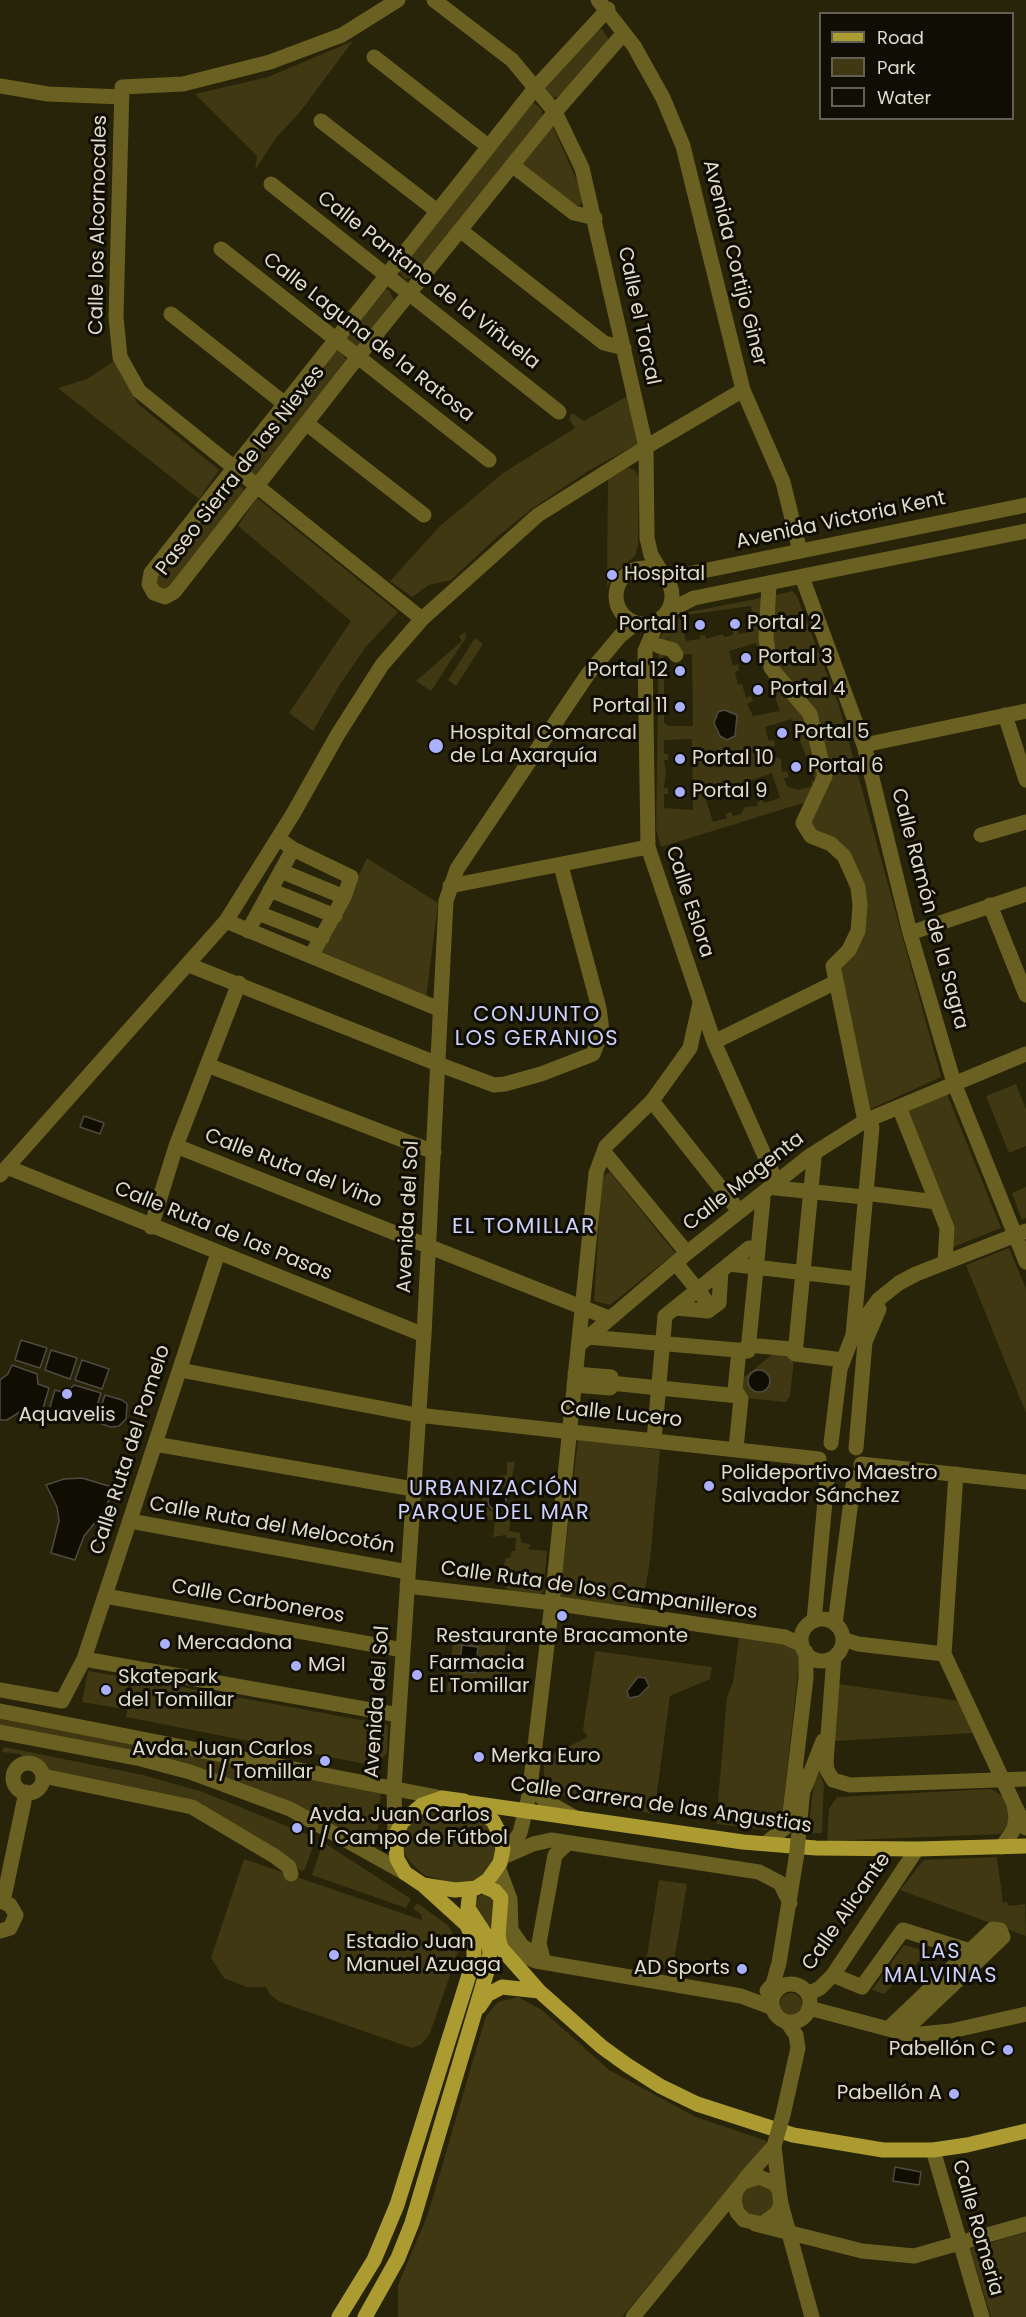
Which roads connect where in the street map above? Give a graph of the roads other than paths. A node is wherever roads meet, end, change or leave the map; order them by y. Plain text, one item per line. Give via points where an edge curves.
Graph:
1 (398, 0) edge
2 (434, 0) edge
3 (603, 5) edge
4 (624, 33) junction
5 (374, 57) dead end
6 (0, 86) edge
7 (536, 87) junction
8 (122, 92) junction
9 (555, 111) junction
10 (321, 121) dead end
11 (489, 147) junction
12 (512, 165) junction
13 (271, 184) dead end
14 (437, 212) junction
15 (595, 218) junction
16 (460, 230) junction
17 (221, 249) dead end
18 (386, 275) junction
19 (410, 294) junction
20 (171, 314) dead end
21 (334, 339) junction
22 (624, 348) junction
23 (358, 357) junction
24 (743, 390) junction
25 (285, 404) junction
26 (559, 412) dead end
27 (306, 423) junction
28 (646, 447) junction
29 (489, 460) dead end
30 (234, 467) junction
31 (257, 485) junction
32 (1026, 505) edge
33 (424, 515) dead end
34 (1024, 533) edge
35 (647, 538) junction
36 (800, 551) junction
37 (629, 572) junction
38 (663, 574) junction
39 (802, 577) junction
40 (766, 585) junction
41 (619, 610) junction
42 (670, 610) junction
43 (422, 619) junction
44 (658, 621) junction
45 (636, 623) junction
46 (659, 646) dead end
47 (610, 648) junction
48 (759, 652) dead end
49 (676, 655) dead end
50 (1026, 711) edge
51 (1005, 715) junction
52 (864, 745) junction
53 (1026, 780) edge
54 (1026, 822) edge
55 (981, 835) dead end
56 (278, 838) junction
57 (648, 847) junction
58 (293, 849) junction
59 (561, 866) junction
60 (281, 871) junction
61 (450, 886) junction
62 (270, 890) junction
63 (1026, 894) edge
64 (344, 897) junction
65 (990, 905) junction
66 (258, 913) junction
67 (335, 916) junction
68 (226, 921) junction
69 (248, 931) junction
70 (909, 933) junction
71 (322, 938) junction
72 (311, 956) junction
73 (189, 965) junction
74 (836, 982) junction
75 (239, 983) junction
76 (1026, 995) edge
77 (700, 1004) junction
78 (439, 1009) junction
79 (714, 1042) junction
80 (1026, 1054) edge
81 (438, 1064) junction
82 (207, 1065) junction
83 (954, 1083) junction
84 (652, 1101) junction
85 (901, 1112) dead end
86 (868, 1124) junction
87 (176, 1146) junction
88 (434, 1152) junction
89 (604, 1152) junction
90 (814, 1158) dead end
91 (3, 1171) edge
92 (776, 1184) junction
93 (811, 1191) junction
94 (864, 1195) junction
95 (763, 1198) dead end
96 (936, 1202) junction
97 (739, 1211) junction
98 (152, 1227) junction
99 (1020, 1233) edge
100 (428, 1245) junction
101 (749, 1248) dead end
102 (218, 1254) junction
103 (683, 1260) junction
104 (945, 1262) junction
105 (1026, 1262) edge
106 (756, 1267) junction
107 (725, 1268) junction
108 (803, 1273) junction
109 (916, 1274) junction
110 (857, 1279) junction
111 (697, 1290) junction
112 (675, 1308) junction
113 (712, 1308) junction
114 (582, 1310) junction
115 (609, 1318) junction
116 (424, 1335) junction
117 (853, 1335) junction
118 (583, 1341) junction
119 (663, 1342) junction
120 (745, 1349) junction
121 (795, 1354) junction
122 (843, 1360) junction
123 (180, 1370) junction
124 (575, 1379) junction
125 (658, 1387) junction
126 (739, 1396) junction
127 (417, 1415) junction
128 (570, 1432) junction
129 (654, 1440) junction
130 (831, 1443) junction
131 (155, 1444) junction
132 (735, 1448) junction
133 (856, 1449) junction
134 (819, 1459) junction
135 (861, 1464) junction
136 (956, 1474) junction
137 (854, 1478) junction
138 (827, 1479) junction
139 (1026, 1482) edge
140 (413, 1489) junction
141 (130, 1521) junction
142 (407, 1579) junction
143 (105, 1596) junction
144 (552, 1603) junction
145 (814, 1621) junction
146 (835, 1624) junction
147 (804, 1644) junction
148 (839, 1649) junction
149 (403, 1650) junction
150 (944, 1654) junction
151 (84, 1659) junction
152 (806, 1678) junction
153 (0, 1690) edge
154 (0, 1711) edge
155 (399, 1715) junction
156 (826, 1731) junction
157 (0, 1732) edge
158 (7, 1774) edge
159 (43, 1776) junction
160 (1026, 1779) edge
161 (1004, 1780) junction
162 (530, 1784) junction
163 (394, 1788) junction
164 (26, 1792) junction
165 (802, 1795) junction
166 (442, 1798) junction
167 (471, 1803) junction
168 (1014, 1804) junction
169 (526, 1810) junction
170 (574, 1818) junction
171 (1026, 1828) edge
172 (395, 1837) junction
173 (568, 1843) junction
174 (766, 1843) junction
175 (1026, 1846) edge
176 (1002, 1847) junction
177 (917, 1849) junction
178 (500, 1862) junction
179 (405, 1873) junction
180 (291, 1874) dead end
181 (423, 1885) junction
182 (476, 1888) junction
183 (2, 1902) edge
184 (790, 1903) junction
185 (0, 1931) edge
186 (498, 1936) junction
187 (970, 1951) junction
188 (548, 1961) junction
189 (833, 1975) junction
190 (539, 1991) junction
191 (775, 1992) junction
192 (809, 2004) junction
193 (1026, 2014) edge
194 (474, 2017) junction
195 (787, 2022) junction
196 (895, 2031) junction
197 (796, 2062) junction
198 (1026, 2131) edge
199 (774, 2146) junction
200 (933, 2150) junction
201 (739, 2186) junction
202 (780, 2197) junction
203 (748, 2222) junction
204 (1026, 2224) edge
205 (709, 2225) junction
206 (791, 2235) junction
207 (960, 2244) junction
208 (339, 2317) edge
209 (365, 2317) edge
210 (633, 2317) edge
211 (812, 2317) edge
212 (982, 2317) edge

1 - 8 street via 342,34 270,62 183,84
2 - 7 street via 512,60
3 - 4 street, Avenida Cortijo Giner
3 - 7 street, Paseo Sierra de las Nieves
4 - 9 street, Paseo Sierra de las Nieves
4 - 24 street, Avenida Cortijo Giner via 663,98 683,146
5 - 11 street
6 - 8 street via 72,96
7 - 9 street
7 - 11 street, Paseo Sierra de las Nieves
8 - 30 street, Calle los Alcornocales via 116,317 120,357 139,391
9 - 12 street, Paseo Sierra de las Nieves
9 - 15 street, Calle el Torcal via 582,168
10 - 14 street
11 - 14 street, Paseo Sierra de las Nieves
12 - 15 street via 574,213
12 - 16 street, Paseo Sierra de las Nieves
13 - 18 street, Calle Pantano de la Viñuela
14 - 18 street, Paseo Sierra de las Nieves
15 - 22 street, Calle el Torcal
16 - 19 street, Paseo Sierra de las Nieves
16 - 22 street via 604,343
17 - 21 street, Calle Laguna de la Ratosa
18 - 19 street, Calle Pantano de la Viñuela
18 - 21 street, Paseo Sierra de las Nieves
19 - 23 street, Paseo Sierra de las Nieves
19 - 26 street, Calle Pantano de la Viñuela
20 - 25 street
21 - 23 street, Calle Laguna de la Ratosa
21 - 25 street, Paseo Sierra de las Nieves
22 - 28 street, Calle el Torcal
23 - 27 street, Paseo Sierra de las Nieves
23 - 29 street, Calle Laguna de la Ratosa
24 - 28 street
24 - 36 street, Avenida Cortijo Giner via 783,482
25 - 30 street, Paseo Sierra de las Nieves
27 - 31 street, Paseo Sierra de las Nieves
27 - 33 street
28 - 35 street, Calle el Torcal
28 - 43 street via 538,515
30 - 31 street, Calle los Alcornocales
30 - 31 street, Paseo Sierra de las Nieves via 151,573 149,584 154,593 165,597 174,592
31 - 43 street, Calle los Alcornocales
32 - 36 street, Avenida Victoria Kent
34 - 39 street
35 - 37 street via 640,560
35 - 38 street via 651,555
36 - 38 street, Avenida Victoria Kent via 688,574
37 - 38 street via 651,568
37 - 41 street via 620,583
38 - 42 street via 669,581
39 - 40 street
39 - 52 street, Calle Ramón de la Sagra
40 - 42 street via 694,598
40 - 48 street via 756,618
40 - 74 street via 766,639 771,668 810,714 825,776 803,823 811,836 831,844 844,856 858,887 858,931 849,950 833,966
41 - 45 street
41 - 47 street, Avenida del Sol
42 - 44 street
43 - 56 street via 382,665
44 - 45 street
44 - 57 street, Calle Eslora via 645,651
45 - 47 street, Avenida del Sol
46 - 49 street via 673,650
47 - 61 street, Avenida del Sol via 588,674
50 - 51 street
51 - 52 street
51 - 53 street
52 - 70 street, Calle Ramón de la Sagra
54 - 55 street
56 - 58 street
56 - 68 street
57 - 59 street
57 - 77 street, Calle Eslora
58 - 60 street
58 - 64 street via 351,877
59 - 61 street
59 - 81 street via 599,1008 602,1031 593,1054 541,1074 494,1085
60 - 62 street
60 - 64 street
61 - 78 street, Avenida del Sol
62 - 66 street
62 - 67 street
63 - 65 street
64 - 67 street
65 - 70 street
65 - 76 street
66 - 69 street
66 - 71 street
67 - 71 street
68 - 69 street
68 - 73 street
69 - 72 street
70 - 83 street, Calle Ramón de la Sagra
71 - 72 street
72 - 78 street
73 - 75 street
73 - 91 street
74 - 79 street
74 - 86 street
75 - 81 street
75 - 82 street
77 - 79 street, Calle Eslora
77 - 84 street via 690,1048
78 - 81 street, Avenida del Sol
79 - 92 street, Calle Eslora
80 - 83 street, Calle Magenta
81 - 88 street, Avenida del Sol
82 - 87 street
82 - 88 street
83 - 86 street, Calle Magenta
83 - 99 street, Calle Ramón de la Sagra
84 - 89 street
84 - 97 street
85 - 96 street
86 - 92 street, Calle Magenta
86 - 94 street
87 - 98 street
87 - 100 street, Calle Ruta del Vino
88 - 100 street, Avenida del Sol
89 - 103 street
89 - 114 street via 596,1173
90 - 93 street
91 - 98 street, Calle Ruta de las Pasas
92 - 93 street
92 - 97 street, Calle Magenta
93 - 94 street
93 - 108 street
94 - 96 street
94 - 110 street
95 - 106 street
96 - 104 street via 947,1228
97 - 103 street, Calle Magenta
98 - 102 street, Calle Ruta de las Pasas
99 - 104 street
99 - 105 street, Calle Ramón de la Sagra
100 - 114 street, Calle Ruta del Vino
100 - 116 street, Avenida del Sol
101 - 107 street
102 - 116 street, Calle Ruta de las Pasas
102 - 123 street, Calle Ruta del Pomelo
103 - 111 street
103 - 115 street, Calle Magenta
104 - 109 street
106 - 107 street
106 - 108 street
106 - 120 street
107 - 111 street
107 - 113 street via 719,1303
108 - 110 street
108 - 121 street
109 - 117 street via 879,1299
109 - 133 street via 881,1306 865,1342
110 - 117 street
111 - 112 street
111 - 113 street
112 - 113 street
112 - 119 street via 665,1316
114 - 115 street, Calle Ruta del Vino
114 - 118 street
115 - 118 street, Calle Magenta
116 - 127 street, Avenida del Sol
117 - 122 street
118 - 119 street
118 - 124 street
119 - 120 street
119 - 125 street
120 - 121 street via 791,1349
120 - 126 street via 735,1390
121 - 122 street
122 - 130 street
123 - 127 street, Calle Lucero
123 - 131 street, Calle Ruta del Pomelo
124 - 125 street via 610,1388 610,1383
124 - 128 street
125 - 126 street
125 - 129 street
126 - 132 street
127 - 128 street, Calle Lucero
127 - 140 street, Avenida del Sol
128 - 129 street, Calle Lucero
128 - 144 street
129 - 132 street, Calle Lucero
130 - 133 street via 840,1441
130 - 134 street
131 - 140 street
131 - 141 street, Calle Ruta del Pomelo
132 - 134 street, Calle Lucero
133 - 135 street
134 - 138 street
135 - 136 street
135 - 137 street
136 - 139 street
136 - 150 street
137 - 138 street via 841,1483
137 - 146 street
138 - 145 street
140 - 142 street, Avenida del Sol
141 - 142 street, Calle Ruta del Melocotón
141 - 143 street, Calle Ruta del Pomelo
142 - 144 street, Calle Ruta de los Campanilleros
142 - 149 street, Avenida del Sol
143 - 149 street, Calle Carboneros
143 - 151 street, Calle Ruta del Pomelo
144 - 147 street, Calle Ruta de los Campanilleros via 785,1637
144 - 162 street
145 - 146 street
145 - 147 street
146 - 148 street
147 - 148 street via 817,1660
147 - 152 street
148 - 150 street via 858,1644
148 - 156 street
149 - 155 street, Avenida del Sol
150 - 161 street
151 - 153 street, Calle Ruta del Pomelo via 62,1701
151 - 155 street
152 - 165 street via 809,1719
152 - 174 street via 790,1812 786,1827
154 - 163 street
155 - 163 street, Avenida del Sol
156 - 161 street via 826,1770 840,1783
156 - 165 street
157 - 179 street via 141,1759 209,1779 290,1809
158 - 159 street via 26,1762 37,1766
158 - 164 street via 15,1786
159 - 164 street via 37,1789
159 - 180 street via 192,1807 276,1857 289,1867
160 - 161 street
161 - 168 street
162 - 169 street
162 - 170 street via 544,1800
163 - 166 street
163 - 172 street, Avenida del Sol
164 - 183 street
165 - 184 street, bridge
166 - 167 main road
166 - 172 main road via 411,1812
167 - 169 main road, Calle Carrera de las Angustias
167 - 178 main road via 497,1828 502,1841
168 - 171 street
168 - 176 street via 1014,1829
169 - 170 main road, Calle Carrera de las Angustias
169 - 178 street via 520,1833
170 - 174 main road, Calle Carrera de las Angustias
172 - 179 main road via 397,1859
173 - 178 street via 551,1840 533,1844
173 - 184 street via 759,1872 780,1883
173 - 188 street via 555,1855 539,1943
174 - 177 main road, Calle Carrera de las Angustias via 846,1850
175 - 176 main road, Calle Carrera de las Angustias
176 - 177 main road, Calle Carrera de las Angustias
177 - 189 street, Calle Alicante
178 - 182 main road
178 - 188 street via 510,1899 511,1930 522,1946
179 - 181 main road
181 - 182 main road
181 - 208 main road via 472,1932 474,1959 397,2205 374,2260
182 - 186 main road via 495,1891 501,1898
182 - 194 main road via 468,1908 483,1929 490,1952
183 - 185 street via 14,1908 15,1920 10,1928
184 - 191 street
186 - 188 street via 518,1954
186 - 190 main road via 504,1953
187 - 189 street via 903,1930 862,1987
187 - 196 street
187 - 196 street via 993,1929 1000,1930 1003,1937
188 - 191 street via 741,1996
189 - 192 street, Calle Alicante
190 - 194 main road via 508,1987 494,1990 482,2001
190 - 200 main road via 602,2048 660,2086 697,2104 761,2127 821,2141 883,2150
191 - 192 street via 800,1986
191 - 195 street via 778,2017
192 - 195 street via 802,2019
192 - 196 street
192 - 197 street via 808,2026
193 - 196 street via 951,2031 911,2035
194 - 209 main road via 412,2223 398,2258
195 - 197 street via 798,2042
197 - 199 street, bridge
198 - 200 main road
199 - 201 street
199 - 202 street
200 - 207 street, Calle Romeria
201 - 202 street via 759,2177 774,2183
201 - 203 street via 734,2201 737,2212
201 - 205 street
202 - 203 street via 771,2220
202 - 206 street
203 - 205 street via 725,2216
203 - 206 street
204 - 207 street
205 - 210 street
206 - 207 street via 862,2251 914,2256
206 - 211 street
207 - 212 street, Calle Romeria

